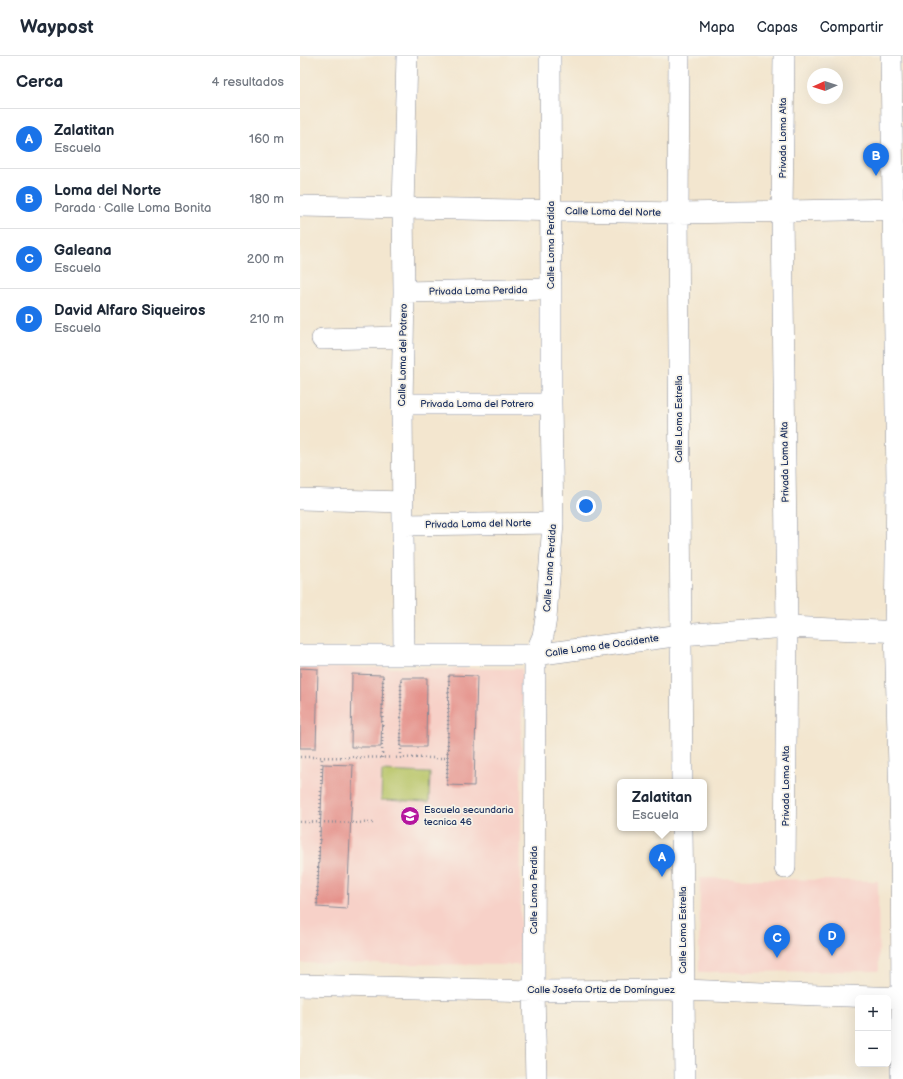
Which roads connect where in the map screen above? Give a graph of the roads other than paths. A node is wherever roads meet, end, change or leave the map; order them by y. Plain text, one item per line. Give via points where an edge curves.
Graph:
1 (407, 56) edge
2 (550, 56) edge
3 (679, 56) edge
4 (784, 56) edge
5 (891, 56) edge
6 (300, 206) edge
7 (403, 208) junction
8 (898, 209) edge
9 (551, 211) junction
10 (782, 212) junction
11 (678, 213) junction
12 (551, 289) junction
13 (404, 292) junction
14 (403, 337) junction
15 (322, 339) dead end
16 (402, 404) junction
17 (551, 404) junction
18 (300, 499) edge
19 (403, 502) junction
20 (553, 523) junction
21 (403, 526) junction
22 (787, 627) junction
23 (899, 632) edge
24 (681, 635) junction
25 (300, 655) edge
26 (404, 655) junction
27 (535, 655) junction
28 (682, 779) edge
29 (682, 831) edge
30 (902, 833) edge
31 (785, 868) dead end
32 (300, 985) edge
33 (534, 990) junction
34 (683, 990) junction
35 (902, 998) junction
36 (536, 1079) edge
37 (685, 1079) edge
38 (901, 1079) edge

1 - 7 street, Calle Loma del Potrero
2 - 9 street, Calle Loma Perdida
3 - 11 street, Calle Loma Estrella
4 - 10 street, Privada Loma Alta
5 - 8 street
6 - 7 street, Calle Loma del Norte
7 - 9 street, Calle Loma del Norte
7 - 13 street, Calle Loma del Potrero
8 - 10 street, Calle Loma del Norte
8 - 23 street
9 - 11 street, Calle Loma del Norte
9 - 12 street, Calle Loma Perdida
10 - 11 street, Calle Loma del Norte
10 - 22 street, Privada Loma Alta
11 - 24 street, Calle Loma Estrella
12 - 13 street, Privada Loma Perdida
12 - 17 street, Calle Loma Perdida
13 - 14 street, Calle Loma del Potrero
14 - 15 street
14 - 16 street, Calle Loma del Potrero
16 - 17 street, Privada Loma del Potrero
16 - 19 street, Calle Loma del Potrero
17 - 20 street, Calle Loma Perdida
18 - 19 street
19 - 21 street, Calle Loma del Potrero
20 - 21 street, Privada Loma del Norte
20 - 27 street, Calle Loma Perdida via 544,636
21 - 26 street, Calle Loma del Potrero
22 - 23 street, Calle Loma de Occidente
22 - 24 street, Calle Loma de Occidente
22 - 31 street, Privada Loma Alta
23 - 30 street
24 - 27 street, Calle Loma de Occidente
24 - 28 street, Calle Loma Estrella
25 - 26 street, Calle Loma de Occidente
26 - 27 street, Calle Loma de Occidente
27 - 33 street, Calle Loma Perdida
29 - 34 street, Calle Loma Estrella
30 - 35 street
32 - 33 street, Calle Josefa Ortiz de Domínguez
33 - 34 street, Calle Josefa Ortiz de Domínguez
33 - 36 street, Calle Loma Perdida
34 - 35 street, Calle Josefa Ortiz de Domínguez
34 - 37 street, Calle Loma Estrella
35 - 38 street

